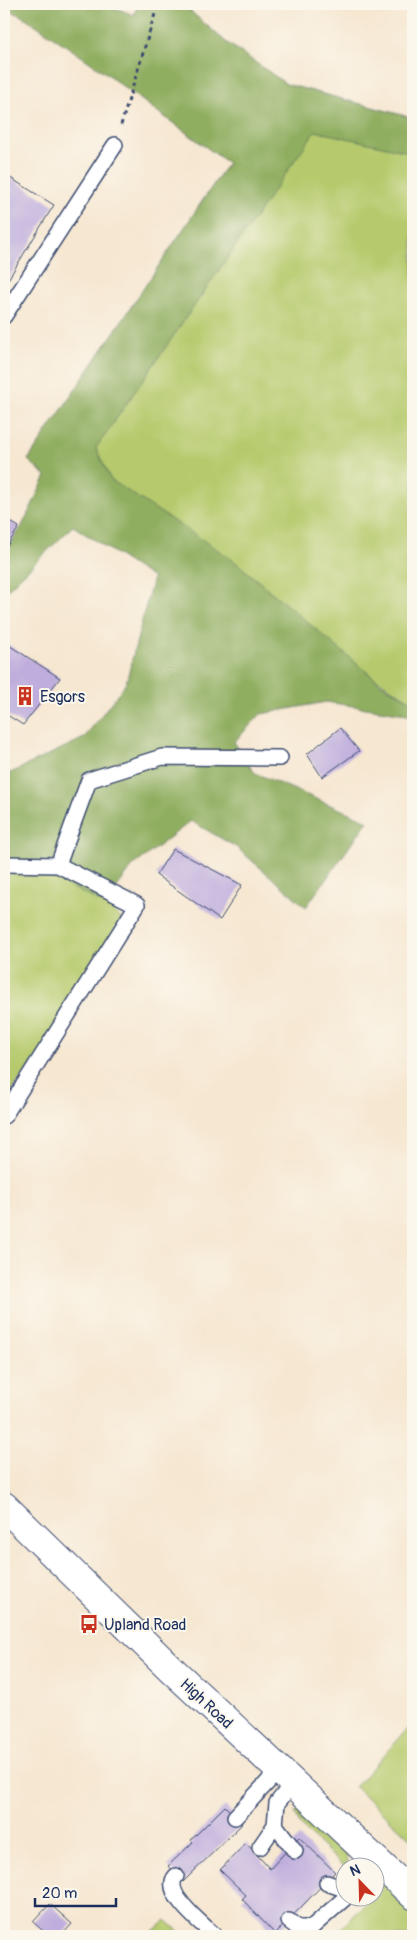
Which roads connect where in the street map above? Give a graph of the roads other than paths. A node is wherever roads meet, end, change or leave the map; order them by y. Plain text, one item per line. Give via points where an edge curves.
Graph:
1 (115, 145) road end
2 (4, 316) edge
3 (280, 758) dead end
4 (4, 864) edge
5 (58, 865) junction
6 (4, 1116) edge
7 (4, 1506) edge
8 (286, 1777) junction
9 (235, 1817) dead end
10 (276, 1825) junction
11 (260, 1847) dead end
12 (296, 1851) dead end
13 (367, 1858) edge
14 (384, 1873) edge
15 (176, 1876) dead end
16 (328, 1883) dead end
17 (334, 1886) edge
18 (413, 1896) edge
19 (334, 1908) edge
20 (289, 1921) dead end
21 (309, 1932) edge
22 (215, 1936) edge

1 - 2 lane
3 - 5 lane via 162,757 89,780
4 - 5 lane
5 - 6 lane via 137,905
7 - 8 main road, High Road
8 - 9 lane
8 - 10 lane via 276,1803
8 - 13 main road, High Road
10 - 11 lane
10 - 12 lane
14 - 18 main road, High Road
15 - 22 lane via 172,1888 177,1899
16 - 17 lane
19 - 21 lane
20 - 21 lane

